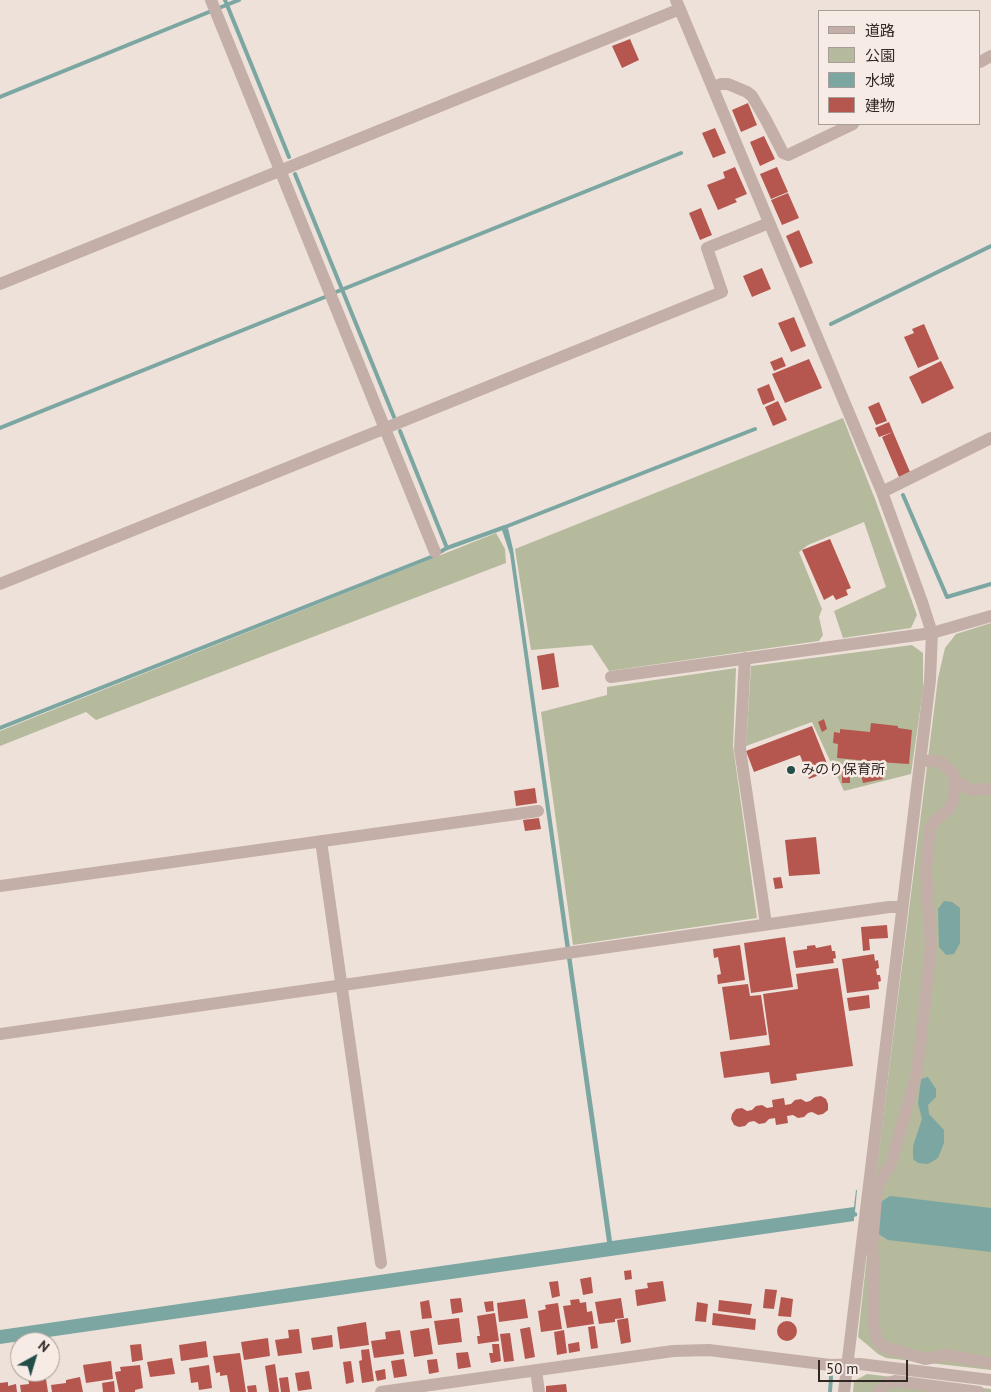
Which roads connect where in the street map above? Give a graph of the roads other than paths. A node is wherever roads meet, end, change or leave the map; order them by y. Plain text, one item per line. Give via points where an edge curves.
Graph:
1 (211, 0) edge
2 (678, 4) edge
3 (713, 87) junction
4 (850, 125) edge
5 (280, 170) junction
6 (769, 223) junction
7 (0, 284) edge
8 (385, 428) junction
9 (991, 438) edge
10 (882, 492) junction
11 (435, 552) dead end
12 (0, 584) edge
13 (991, 616) edge
14 (932, 633) junction
15 (745, 658) junction
16 (611, 677) dead end
17 (920, 760) junction
18 (955, 781) junction
19 (991, 789) edge
20 (538, 811) dead end
21 (321, 841) junction
22 (0, 886) edge
23 (902, 907) junction
24 (766, 924) junction
25 (342, 985) junction
26 (0, 1034) edge
27 (381, 1262) dead end
28 (991, 1363) edge
29 (848, 1364) junction
30 (536, 1370) junction
31 (991, 1380) edge
32 (381, 1392) edge
33 (539, 1392) edge
34 (844, 1392) edge
35 (878, 1392) edge
36 (979, 1392) edge

1 - 5 street
2 - 3 street
2 - 5 street
3 - 4 street via 728,84 752,96 783,153 788,155
3 - 6 street
5 - 7 street
5 - 8 street
6 - 8 street via 707,248 722,292
6 - 10 street
8 - 11 street
8 - 12 street
9 - 10 street
10 - 14 street
13 - 14 street
14 - 15 street
14 - 17 street
15 - 16 street
15 - 24 street via 740,749
17 - 18 street via 941,762 952,772
17 - 23 street
18 - 19 street via 971,790
18 - 28 street via 950,808 930,828 926,870 931,947 917,1074 891,1163 877,1186 872,1246 874,1322 877,1340 884,1346 925,1359 946,1355
20 - 21 street
21 - 22 street
21 - 25 street
23 - 24 street
23 - 29 street
24 - 25 street
25 - 26 street
25 - 27 street
29 - 30 street via 830,1365 709,1350 673,1351
29 - 31 street
29 - 34 street
30 - 32 street
30 - 33 street
35 - 36 street via 895,1381

